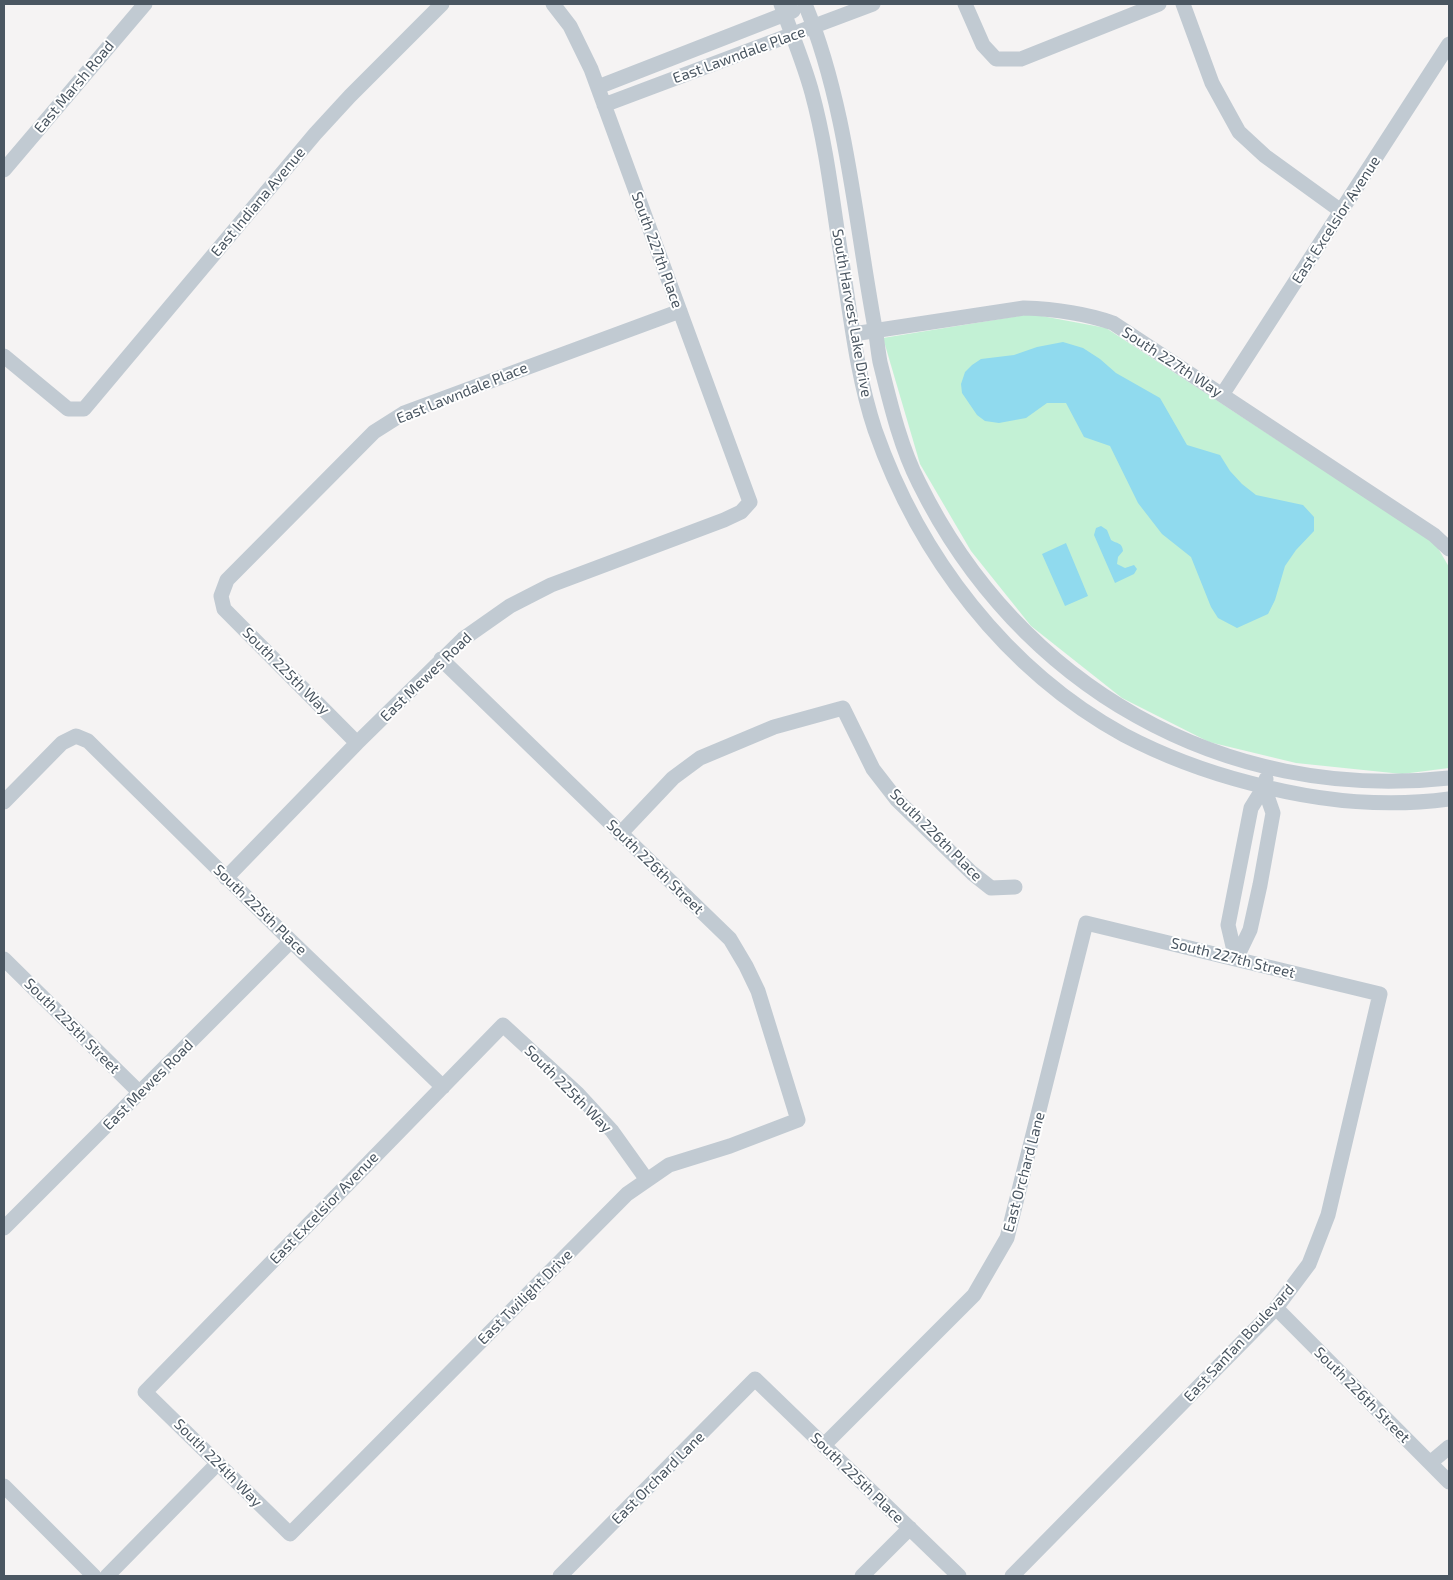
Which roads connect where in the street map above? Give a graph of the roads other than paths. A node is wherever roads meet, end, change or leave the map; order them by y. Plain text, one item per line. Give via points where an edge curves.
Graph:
1 (145, 4) edge
2 (442, 4) edge
3 (553, 4) edge
4 (873, 4) edge
5 (965, 4) edge
6 (1160, 4) edge
7 (1183, 4) edge
8 (808, 5) edge
9 (783, 9) edge
10 (813, 27) junction
11 (792, 35) junction
12 (1449, 44) edge
13 (598, 87) junction
14 (604, 105) junction
15 (4, 170) edge
16 (1341, 211) junction
17 (680, 311) junction
18 (875, 331) junction
19 (853, 334) junction
20 (4, 356) edge
21 (1222, 395) junction
22 (750, 502) joint
23 (1449, 549) edge
24 (221, 596) joint
25 (441, 660) junction
26 (357, 743) junction
27 (1269, 768) junction
28 (1449, 778) edge
29 (1264, 787) junction
30 (1449, 799) edge
31 (4, 802) edge
32 (620, 834) junction
33 (1239, 871) junction
34 (1262, 875) junction
35 (226, 878) junction
36 (1015, 887) dead end
37 (1086, 923) joint
38 (290, 940) junction
39 (4, 959) edge
40 (1236, 959) junction
41 (1380, 994) joint
42 (503, 1025) joint
43 (443, 1086) junction
44 (140, 1093) junction
45 (798, 1120) joint
46 (647, 1180) junction
47 (4, 1228) edge
48 (1276, 1308) junction
49 (755, 1379) joint
50 (145, 1392) joint
51 (824, 1445) junction
52 (1449, 1447) edge
53 (218, 1463) junction
54 (1430, 1463) junction
55 (1449, 1482) edge
56 (4, 1486) edge
57 (910, 1528) junction
58 (290, 1534) joint
59 (94, 1576) edge
60 (107, 1576) edge
61 (560, 1576) edge
62 (862, 1576) edge
63 (959, 1576) edge
64 (1012, 1576) edge

1 - 15 street, East Marsh Road
2 - 20 street, East Indiana Avenue via 315,134 84,408 68,409
3 - 13 street, South 227th Place via 570,26
4 - 10 street, East Lawndale Place
5 - 6 street via 983,45 996,59 1021,59
7 - 16 street via 1212,84 1239,132 1265,156
8 - 9 street, East Lawndale Place
8 - 10 street, South Harvest Lake Drive
9 - 11 street, South Harvest Lake Drive
9 - 13 street, East Lawndale Place
10 - 11 street, East Lawndale Place
10 - 18 street, South Harvest Lake Drive via 839,114
11 - 14 street, East Lawndale Place
11 - 19 street, South Harvest Lake Drive via 812,94 826,162
12 - 16 street, East Excelsior Avenue
13 - 14 street, South 227th Place
14 - 17 street, South 227th Place
16 - 21 street, East Excelsior Avenue
17 - 22 street, South 227th Place
17 - 24 street, East Lawndale Place via 404,413 374,432 227,580
18 - 19 street, South 227th Way
18 - 21 street, South 227th Way via 1024,308 1090,315 1113,323
18 - 27 street, South Harvest Lake Drive via 900,433 918,482 962,556 1003,609 1055,659 1140,719 1207,749
19 - 29 street, South Harvest Lake Drive via 875,429 903,496 942,567 981,617 1034,670 1089,714 1161,753 1219,775
21 - 23 street, South 227th Way via 1434,535
22 - 25 street, East Mewes Road via 741,512 724,520 551,584 510,606 463,639
24 - 26 street, South 225th Way via 224,609
25 - 26 street, East Mewes Road
25 - 32 street, South 226th Street
26 - 35 street, East Mewes Road
27 - 28 street, South Harvest Lake Drive via 1385,782
27 - 29 street
29 - 30 street, South Harvest Lake Drive via 1357,803
29 - 33 street via 1251,808
29 - 34 street via 1273,813
31 - 35 street, South 225th Place via 62,743 76,736 88,741
32 - 36 street, South 226th Place via 674,778 700,758 774,727 843,708 874,769 897,800 991,888
32 - 45 street, South 226th Street via 730,939 758,992
33 - 34 street
33 - 40 street via 1228,925
34 - 40 street via 1250,930
35 - 38 street, South 225th Place
37 - 40 street, South 227th Street
37 - 51 street, East Orchard Lane via 1006,1238 974,1295
38 - 43 street, South 225th Place
38 - 44 street, East Mewes Road
39 - 44 street, South 225th Street
40 - 41 street, South 227th Street
41 - 48 street, East SanTan Boulevard via 1328,1215 1310,1264
42 - 43 street, East Excelsior Avenue
42 - 46 street, South 225th Way via 583,1100 612,1132
43 - 50 street, East Excelsior Avenue
44 - 47 street, East Mewes Road
45 - 46 street, East Twilight Drive via 669,1165
46 - 58 street, East Twilight Drive via 627,1194
48 - 54 street, South 226th Street
48 - 64 street, East SanTan Boulevard
49 - 51 street, South 225th Place
49 - 61 street, East Orchard Lane
50 - 53 street, South 224th Way
51 - 57 street, South 225th Place
52 - 54 street
53 - 58 street, South 224th Way
53 - 60 street
54 - 55 street, South 226th Street
56 - 59 street
57 - 62 street
57 - 63 street, South 225th Place

